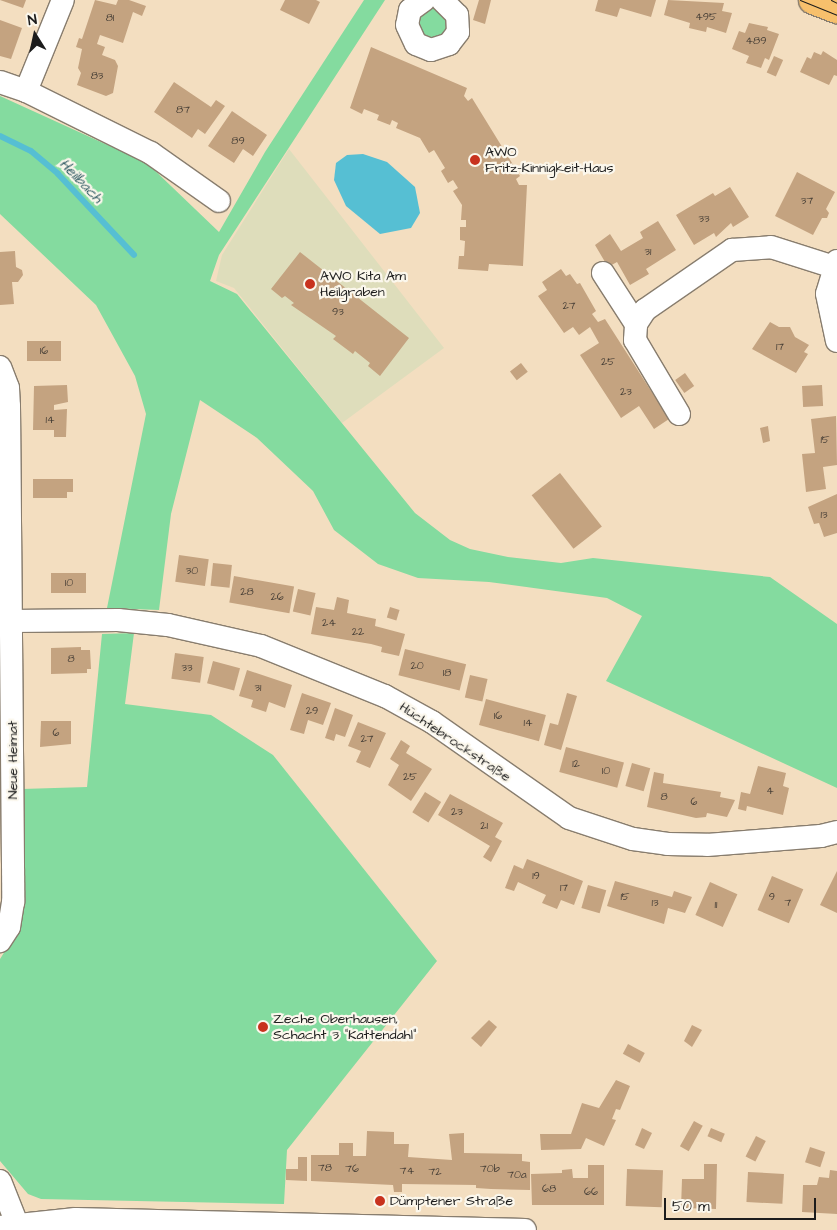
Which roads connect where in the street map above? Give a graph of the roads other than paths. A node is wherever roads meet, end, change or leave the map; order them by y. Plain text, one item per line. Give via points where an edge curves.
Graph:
1 (64, 0) edge
2 (424, 0) edge
3 (442, 0) edge
4 (813, 0) edge
5 (837, 9) edge
6 (0, 82) edge
7 (26, 91) junction
8 (219, 201) dead end
9 (836, 264) edge
10 (603, 273) dead end
11 (636, 324) junction
12 (837, 341) edge
13 (0, 367) edge
14 (678, 414) dead end
15 (11, 621) junction
16 (6, 710) edge
17 (837, 832) edge
18 (0, 941) edge
19 (0, 1181) edge
20 (8, 1226) edge
21 (294, 1227) edge
22 (525, 1230) edge

1 - 7 street
2 - 3 street via 410,10 407,25 416,44 431,50 449,44 458,32 457,15
4 - 5 main road
6 - 7 street
7 - 8 street via 151,153
9 - 11 street via 771,247 732,250 644,310
9 - 12 street via 827,294
10 - 11 street
11 - 14 street via 636,340
13 - 15 street, Neue Heimat via 8,388 9,406
15 - 16 street, Neue Heimat
15 - 17 street, Hüchtebrockstraße via 118,620 168,624 261,646 385,696 432,722 569,818 633,838 668,844 706,845
16 - 18 street, Neue Heimat via 13,902 9,927
19 - 20 street
20 - 21 street via 76,1219
21 - 22 street

